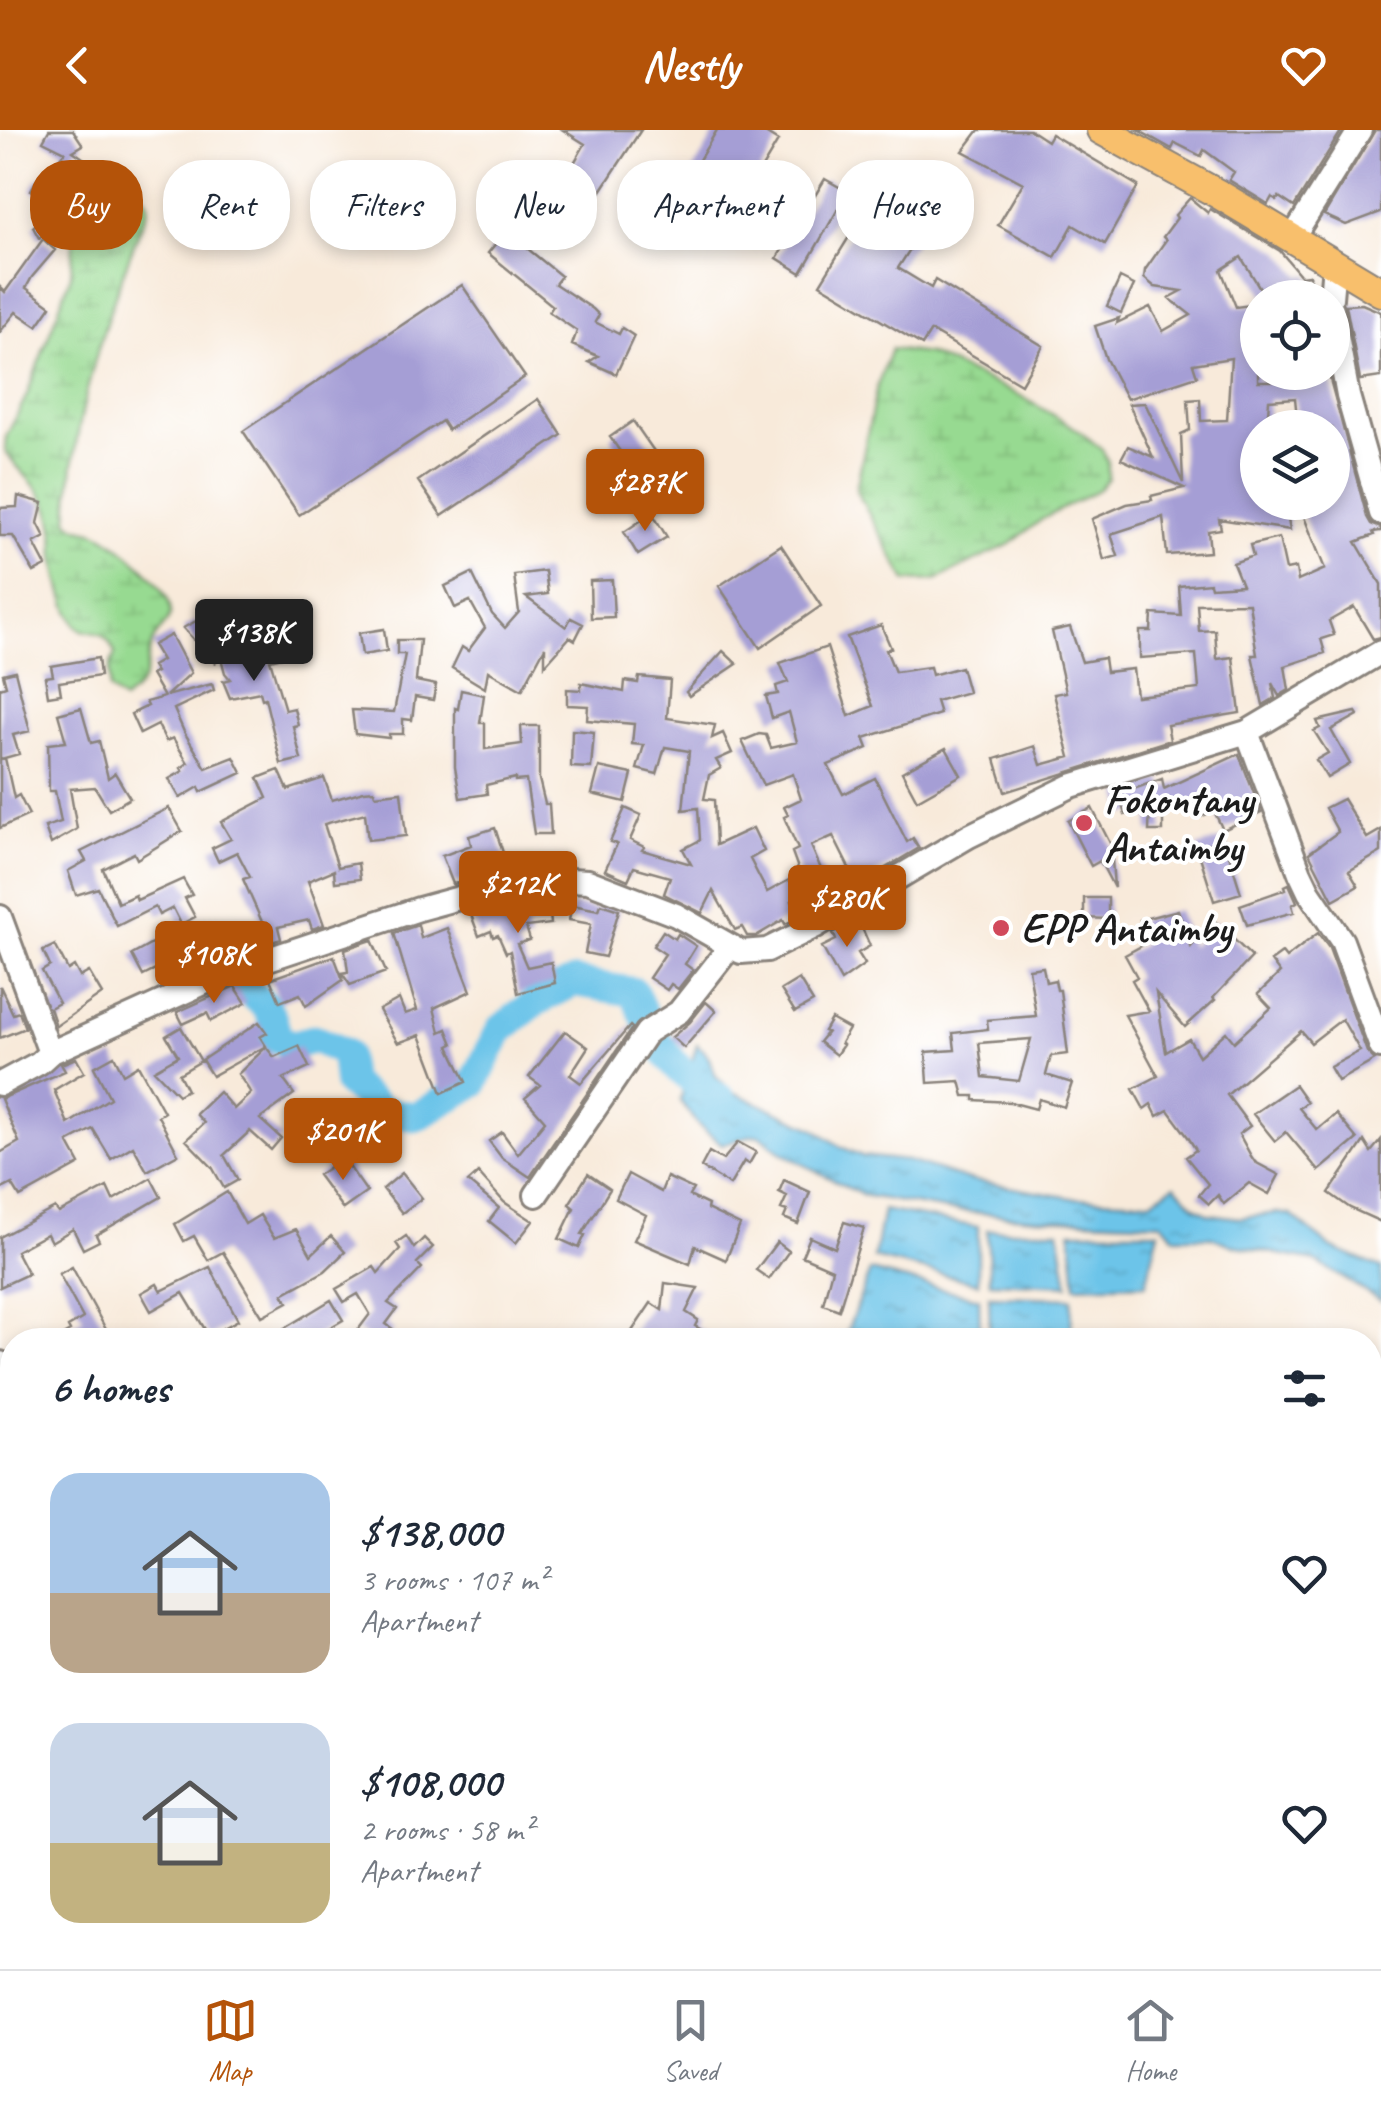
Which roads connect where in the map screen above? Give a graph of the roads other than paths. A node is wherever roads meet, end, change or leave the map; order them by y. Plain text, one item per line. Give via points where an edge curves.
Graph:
1 (1360, 130) edge
2 (1106, 131) edge
3 (1293, 237) junction
4 (1334, 264) junction
5 (1333, 280) edge
6 (1381, 292) edge
7 (1347, 390) edge
8 (1381, 513) edge
9 (1381, 652) edge
10 (1246, 732) junction
11 (0, 917) edge
12 (730, 946) junction
13 (8, 960) edge
14 (1381, 1047) edge
15 (50, 1053) junction
16 (0, 1084) edge
17 (536, 1195) dead end

1 - 3 street
2 - 3 main road
3 - 4 main road
4 - 5 street
4 - 6 main road
7 - 8 street
9 - 10 street
10 - 12 street via 1071,786 767,950
10 - 14 street via 1308,892 1342,940
11 - 13 street
12 - 15 street via 676,914 588,881 552,879 419,909 221,975
12 - 17 street via 679,1012 649,1030
13 - 15 street
15 - 16 street

